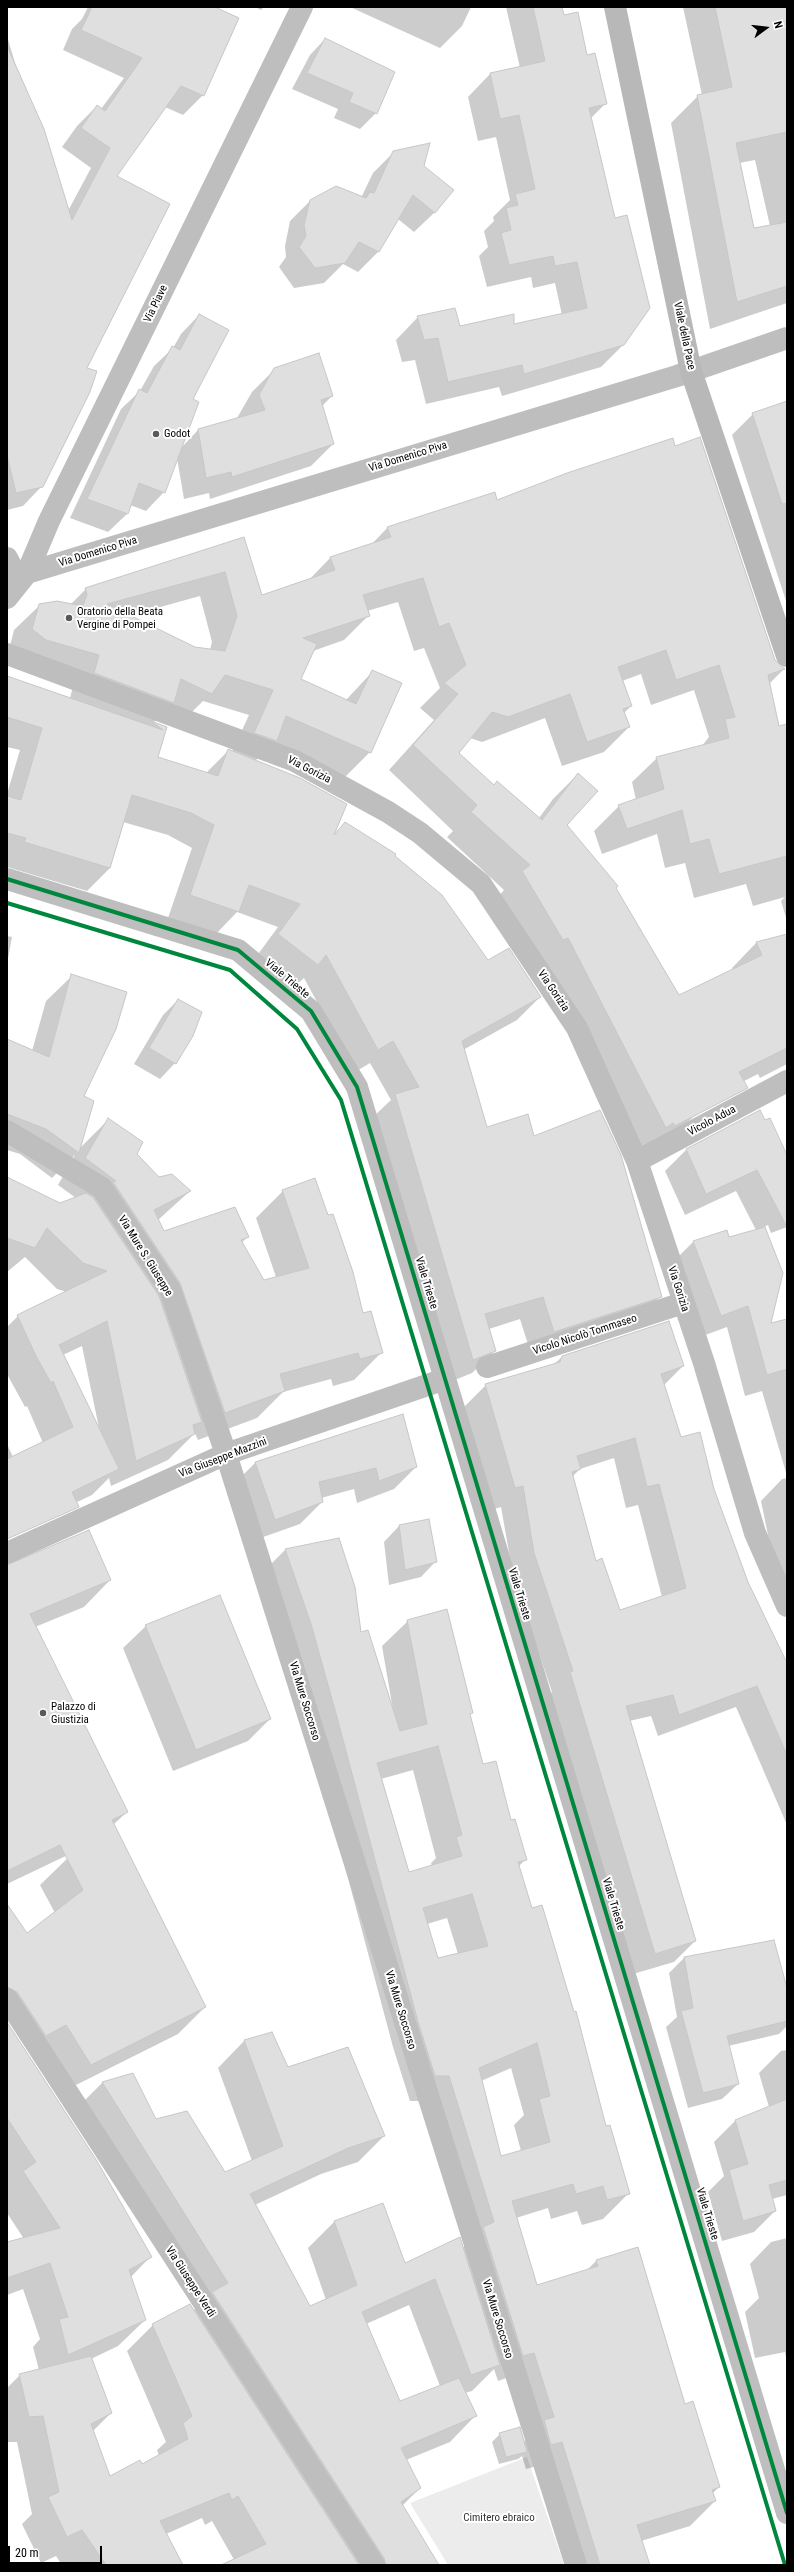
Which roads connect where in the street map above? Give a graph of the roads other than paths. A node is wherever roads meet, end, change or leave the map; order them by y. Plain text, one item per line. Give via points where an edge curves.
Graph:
1 (302, 7) edge
2 (615, 7) edge
3 (787, 338) edge
4 (691, 371) junction
5 (7, 558) edge
6 (18, 584) edge
7 (7, 654) edge
8 (787, 656) edge
9 (7, 879) edge
10 (787, 1081) edge
11 (7, 1132) edge
12 (637, 1161) junction
13 (683, 1303) junction
14 (487, 1367) dead end
15 (445, 1378) junction
16 (226, 1454) junction
17 (7, 1553) edge
18 (787, 1606) edge
19 (7, 1999) edge
20 (780, 2460) edge
21 (787, 2513) edge
22 (374, 2565) edge
23 (576, 2565) edge

1 - 6 street, Via Piave
2 - 4 street, Viale della Pace
3 - 4 street, Via Domenico Piva
4 - 6 street, Via Domenico Piva
4 - 8 street, Viale della Pace
5 - 6 street
7 - 12 street, Via Gorizia via 295,762 388,812 420,833 480,884 577,1028
9 - 15 street, Viale Trieste via 238,950 311,1011 357,1087
10 - 12 street, Vicolo Adua
11 - 16 street, Via Mure S. Giuseppe via 102,1188 170,1290
12 - 13 street, Via Gorizia
13 - 14 street, Vicolo Nicolò Tommaseo
13 - 18 street, Via Gorizia via 704,1363 755,1533
15 - 16 street, Via Giuseppe Mazzini
15 - 20 street, Viale Trieste
16 - 17 street, Via Giuseppe Mazzini
16 - 23 street, Via Mure Soccorso
19 - 22 street, Via Giuseppe Verdi
20 - 21 street, Viale Trieste

